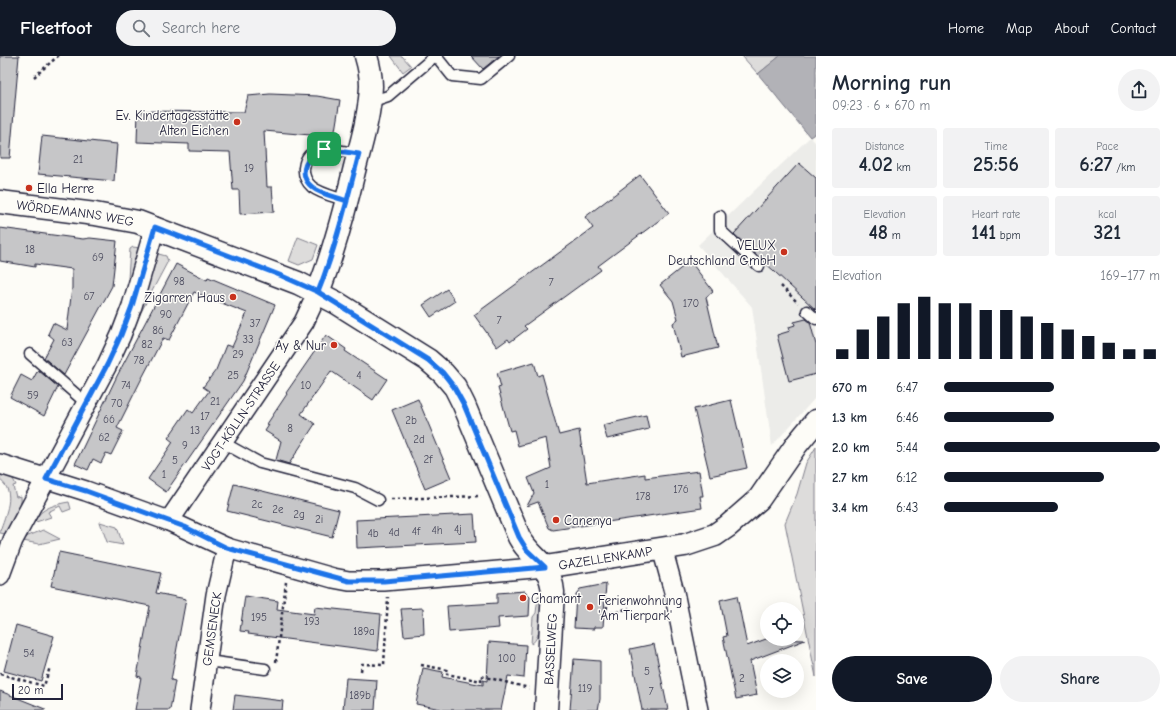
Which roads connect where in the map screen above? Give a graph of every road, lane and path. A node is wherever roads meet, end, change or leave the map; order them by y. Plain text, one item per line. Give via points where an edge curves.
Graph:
1 (58, 56) edge
2 (366, 56) edge
3 (435, 56) edge
4 (509, 56) edge
5 (34, 77) dead end
6 (370, 100) junction
7 (359, 154) junction
8 (347, 201) junction
9 (0, 202) edge
10 (720, 216) dead end
11 (155, 227) junction
12 (760, 266) dead end
13 (781, 286) dead end
14 (318, 292) junction
15 (807, 311) joint
16 (816, 319) edge
17 (30, 354) dead end
18 (86, 403) junction
19 (816, 421) edge
20 (222, 442) junction
21 (0, 464) edge
22 (46, 479) junction
23 (503, 495) junction
24 (378, 500) joint
25 (169, 521) junction
26 (227, 548) junction
27 (662, 548) junction
28 (290, 566) junction
29 (545, 567) junction
30 (0, 575) edge
31 (387, 581) junction
32 (607, 606) dead end
33 (629, 608) dead end
34 (208, 661) junction
35 (421, 665) dead end
36 (50, 667) dead end
37 (265, 669) joint
38 (361, 671) dead end
39 (0, 674) edge
40 (529, 688) dead end
41 (200, 710) edge
42 (546, 710) edge
43 (698, 710) edge

1 - 5 path
2 - 6 street, VOGT-KÖLLN-STRASSE via 370,71
3 - 4 lane via 452,76 481,79
3 - 6 lane via 388,96
6 - 7 street, VOGT-KÖLLN-STRASSE
7 - 8 street, VOGT-KÖLLN-STRASSE
7 - 8 lane via 324,149 312,154 305,162 304,174 311,186
8 - 14 street, VOGT-KÖLLN-STRASSE
9 - 11 street, WÖRDEMANNS WEG via 120,218
10 - 12 lane via 720,230
11 - 14 street, WÖRDEMANNS WEG
11 - 18 street via 121,335
13 - 15 path
14 - 20 street, VOGT-KÖLLN-STRASSE via 304,322
14 - 23 street, WÖRDEMANNS WEG via 422,356 443,373 464,405
15 - 16 lane
17 - 18 lane
18 - 22 street
19 - 27 street, GAZELLENKAMP via 759,499 743,514 721,530 701,540
20 - 24 lane via 260,463 355,488
20 - 25 street, VOGT-KÖLLN-STRASSE
21 - 22 street, GAZELLENKAMP
22 - 25 street, GAZELLENKAMP
22 - 30 street via 13,540
23 - 24 path
23 - 29 street, WÖRDEMANNS WEG via 522,542
25 - 26 street, GAZELLENKAMP
26 - 28 street, GAZELLENKAMP
26 - 34 street, GEMSENECK via 216,595
27 - 29 street, GAZELLENKAMP
27 - 43 street via 674,592
28 - 31 street, GAZELLENKAMP via 349,581
28 - 37 path via 275,665
29 - 31 street, GAZELLENKAMP
29 - 42 street, BASSELWEG via 550,576 553,592
31 - 38 path via 388,610 384,666 362,664
32 - 33 path via 606,613
34 - 37 lane
34 - 41 street, GEMSENECK
35 - 40 path via 448,670 447,674 481,681 481,676
36 - 39 path via 44,686

